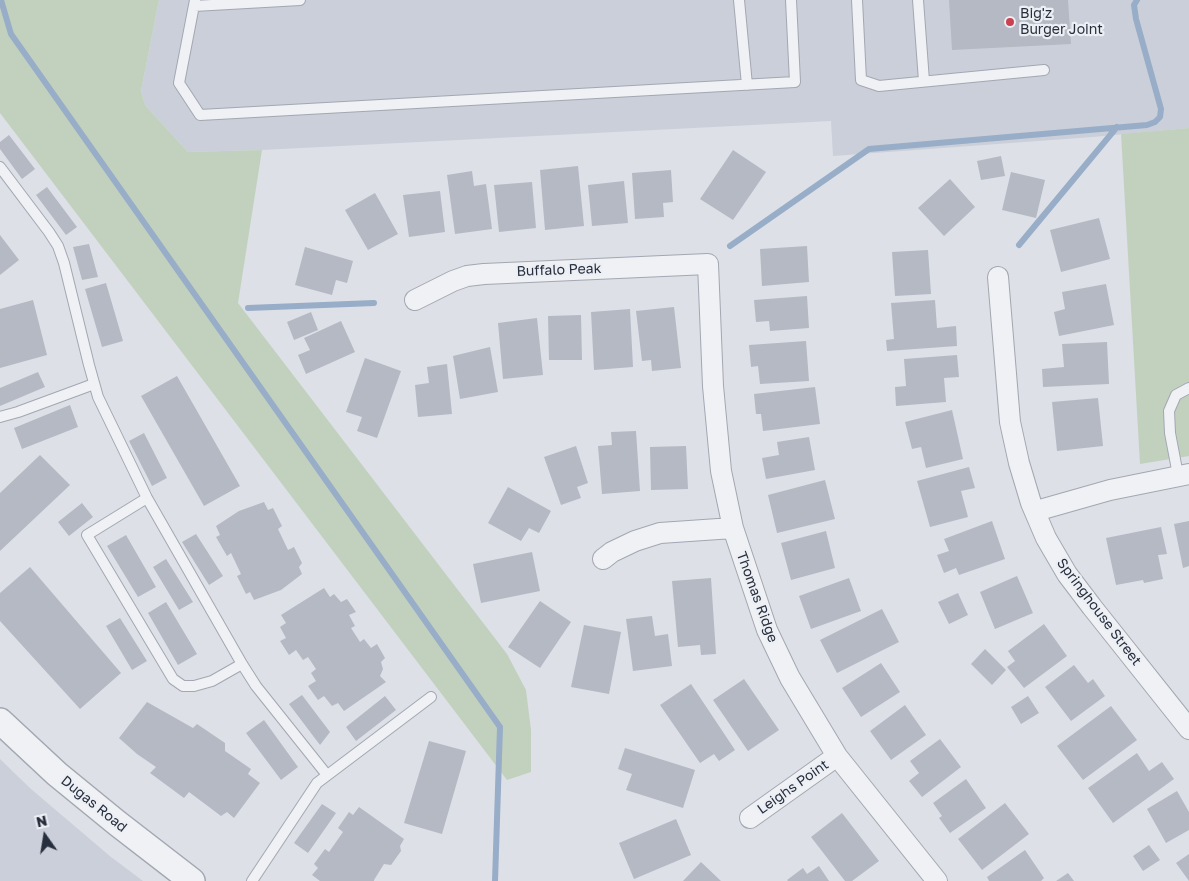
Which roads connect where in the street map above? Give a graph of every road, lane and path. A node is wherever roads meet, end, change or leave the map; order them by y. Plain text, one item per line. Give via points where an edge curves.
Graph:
1 (300, 0) edge
2 (739, 0) edge
3 (791, 0) edge
4 (857, 0) edge
5 (918, 0) edge
6 (194, 3) edge
7 (1044, 70) dead end
8 (924, 81) junction
9 (747, 85) junction
10 (0, 168) edge
11 (708, 264) joint
12 (998, 277) dead end
13 (415, 300) dead end
14 (94, 384) junction
15 (1189, 388) edge
16 (0, 417) edge
17 (1183, 474) edge
18 (147, 498) junction
19 (1036, 511) junction
20 (733, 528) junction
21 (603, 559) dead end
22 (242, 664) junction
23 (431, 697) dead end
24 (0, 721) edge
25 (1189, 729) edge
26 (837, 756) junction
27 (327, 775) junction
28 (750, 818) dead end
29 (192, 881) edge
30 (252, 881) edge
31 (937, 881) edge

1 - 6 lane
2 - 9 lane
3 - 9 lane via 795,82
4 - 8 lane via 861,80 880,86
5 - 8 lane
6 - 9 lane via 179,83 200,115
7 - 8 lane
10 - 14 lane via 58,246
11 - 13 street, Buffalo Peak via 467,276
11 - 20 street, Thomas Ridge via 721,470
12 - 19 street, Springhouse Street via 1010,422 1019,463
14 - 16 lane
14 - 18 lane
15 - 17 lane via 1176,396 1169,411 1170,434
17 - 19 street
18 - 22 lane
18 - 22 lane via 87,535 173,679 183,686 194,686 212,681
19 - 25 street, Springhouse Street via 1046,538 1067,574
20 - 21 street via 660,533 635,541
20 - 26 street, Thomas Ridge via 767,630 790,678
22 - 27 lane
23 - 27 lane
24 - 29 street, Dugas Road via 57,774
26 - 28 street, Leighs Point
26 - 31 street, Thomas Ridge
27 - 30 lane via 310,790

